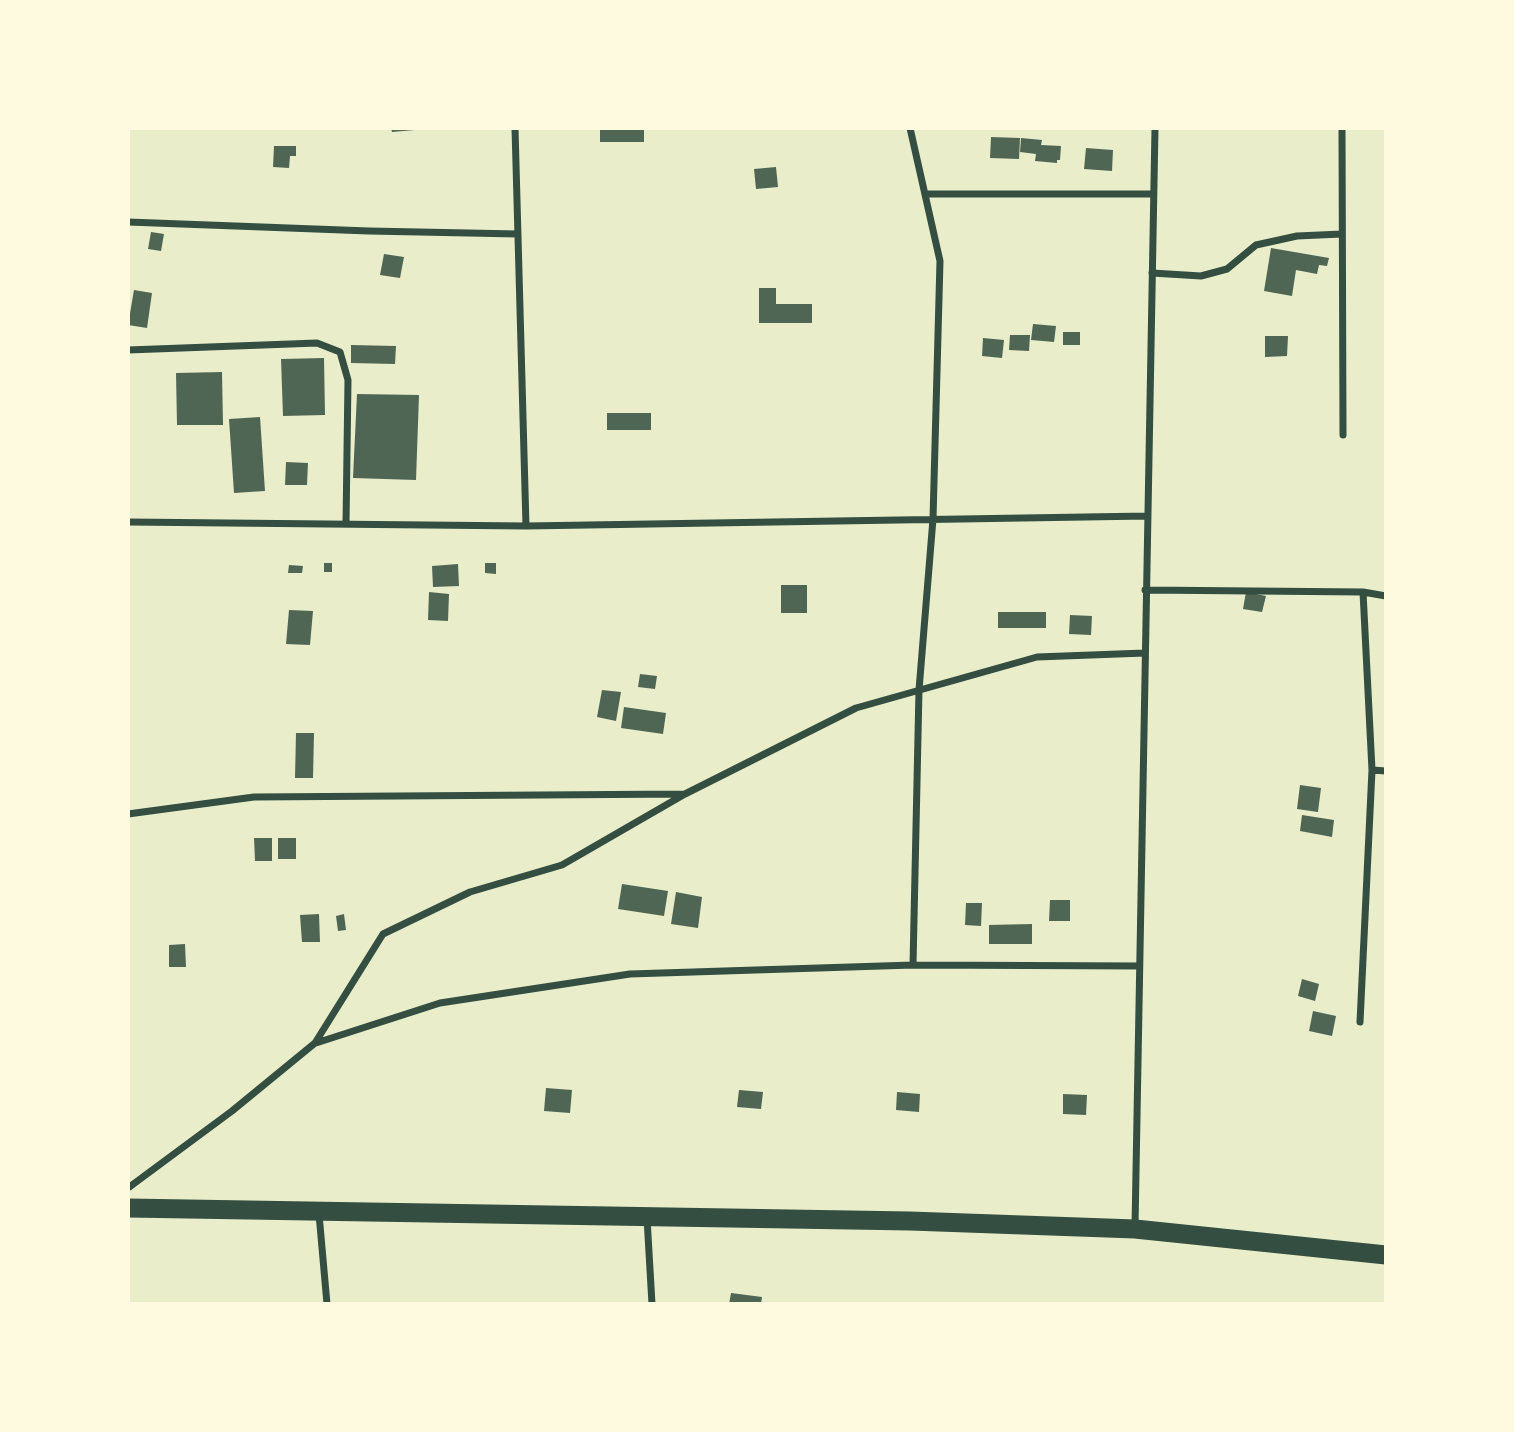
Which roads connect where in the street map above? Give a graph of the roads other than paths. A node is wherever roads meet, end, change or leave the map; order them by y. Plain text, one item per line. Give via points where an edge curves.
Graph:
1 (515, 128) edge
2 (911, 128) edge
3 (1155, 128) edge
4 (1342, 128) edge
5 (925, 194) junction
6 (1153, 194) junction
7 (128, 222) edge
8 (518, 234) junction
9 (1342, 234) junction
10 (1152, 273) junction
11 (128, 350) edge
12 (1343, 435) dead end
13 (1147, 516) junction
14 (933, 519) junction
15 (128, 522) edge
16 (346, 524) junction
17 (526, 526) junction
18 (1145, 590) junction
19 (1363, 592) junction
20 (1386, 596) edge
21 (1145, 653) junction
22 (919, 690) junction
23 (1372, 770) junction
24 (1386, 771) edge
25 (685, 794) junction
26 (128, 814) edge
27 (913, 965) junction
28 (1139, 966) junction
29 (1360, 1022) dead end
30 (315, 1043) junction
31 (128, 1188) edge
32 (128, 1208) edge
33 (319, 1212) junction
34 (647, 1217) junction
35 (1135, 1230) junction
36 (1386, 1255) edge
37 (327, 1304) edge
38 (652, 1304) edge

1 - 8 street
2 - 5 street
3 - 6 street
4 - 9 street
5 - 6 street
5 - 14 street via 940,261
6 - 10 street
7 - 8 street
8 - 17 street
9 - 10 street via 1297,236 1256,245 1227,269 1201,276
9 - 12 street
10 - 13 street
11 - 16 street via 317,343 340,352 348,380
13 - 14 street
13 - 18 street
14 - 17 street
14 - 22 street
15 - 16 street
16 - 17 street
18 - 19 street
18 - 21 street
19 - 20 street
19 - 23 street
21 - 22 street via 1037,657
21 - 28 street
22 - 25 street via 856,708
22 - 27 street
23 - 24 street
23 - 29 street
25 - 26 street via 254,797
25 - 30 street via 562,865 470,892 383,934
27 - 28 street
27 - 30 street via 630,974 440,1003
28 - 35 street
30 - 31 street
32 - 33 highway
33 - 34 highway
33 - 37 street
34 - 35 highway
34 - 38 street
35 - 36 highway

